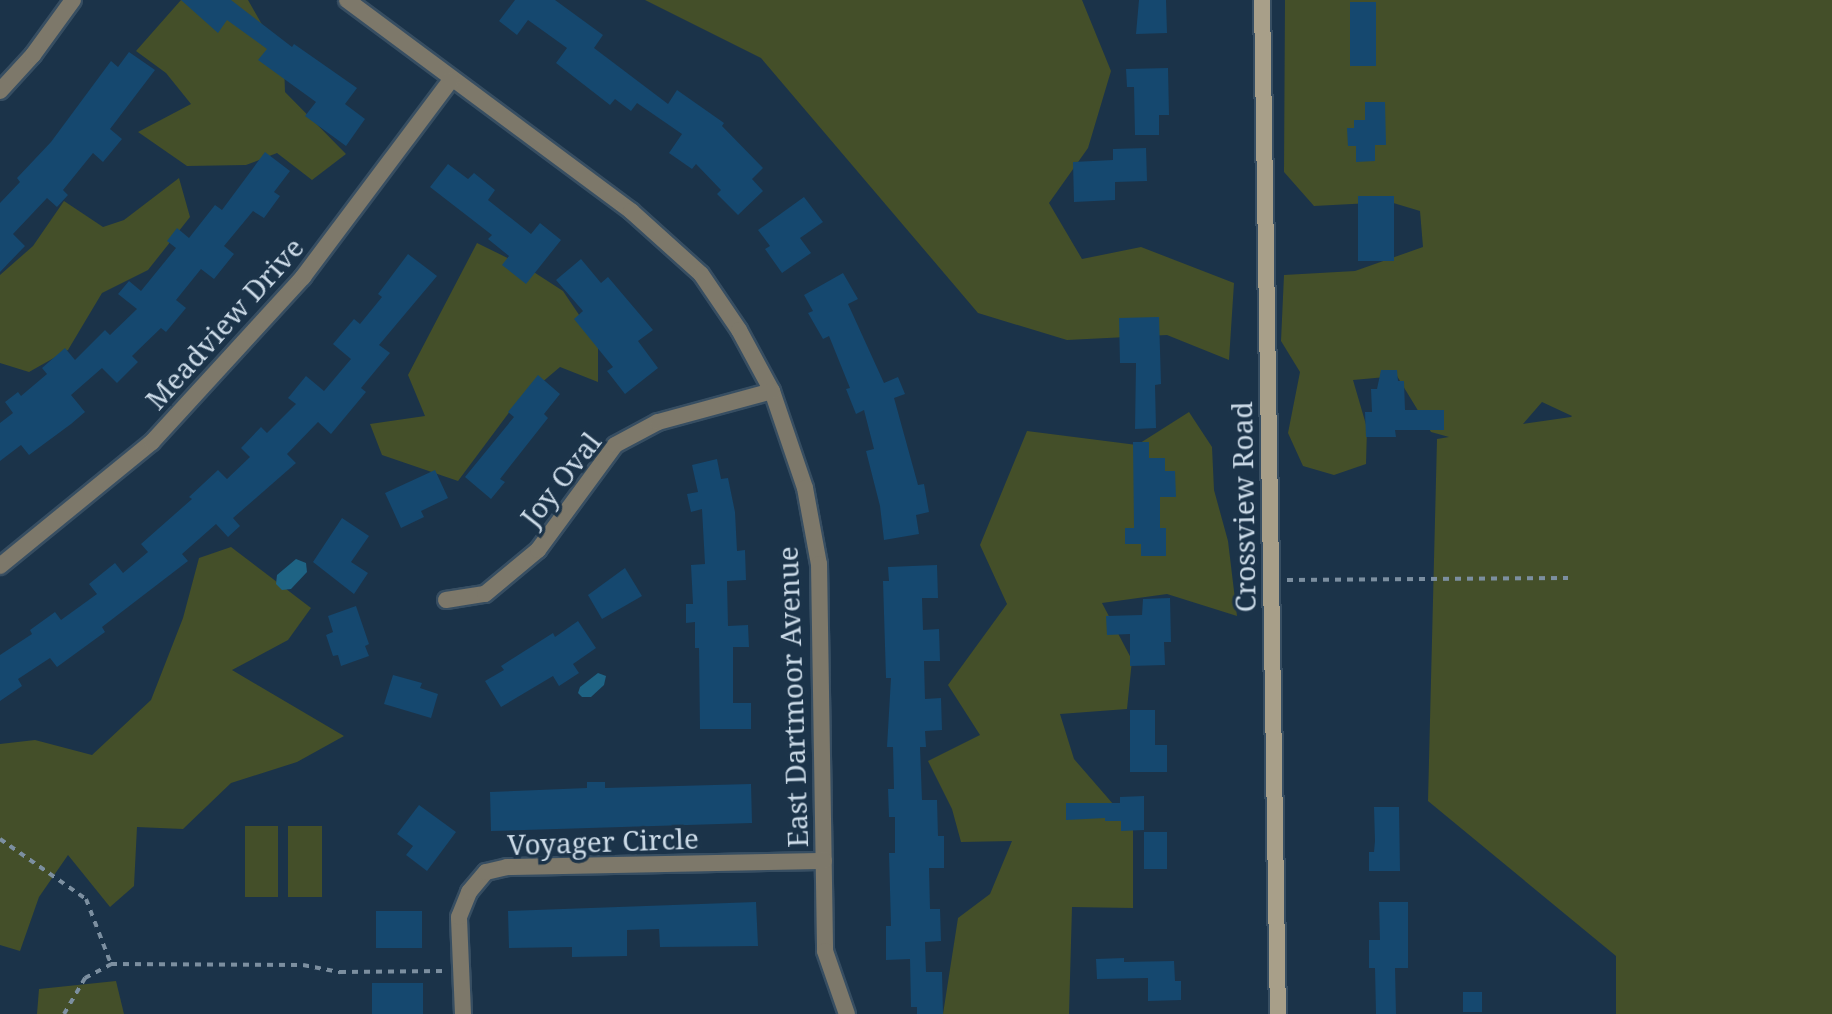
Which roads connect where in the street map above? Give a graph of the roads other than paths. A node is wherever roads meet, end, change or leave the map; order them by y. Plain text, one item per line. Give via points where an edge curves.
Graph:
1 (73, 0) edge
2 (347, 0) edge
3 (1262, 0) edge
4 (451, 80) junction
5 (0, 91) edge
6 (772, 391) junction
7 (0, 566) edge
8 (446, 600) dead end
9 (824, 861) junction
10 (463, 1014) edge
11 (847, 1014) edge
12 (1278, 1014) edge

1 - 5 street
2 - 4 street, East Dartmoor Avenue
3 - 12 street, Crossview Road
4 - 6 street, East Dartmoor Avenue via 631,211 701,274
4 - 7 street, Meadview Drive via 303,277 152,442
6 - 8 street, Joy Oval via 658,422 615,445 538,550 485,594
6 - 9 street, East Dartmoor Avenue via 805,488 819,564
9 - 10 street, Voyager Circle via 507,867 486,872 469,892 459,917
9 - 11 street, East Dartmoor Avenue via 825,951

